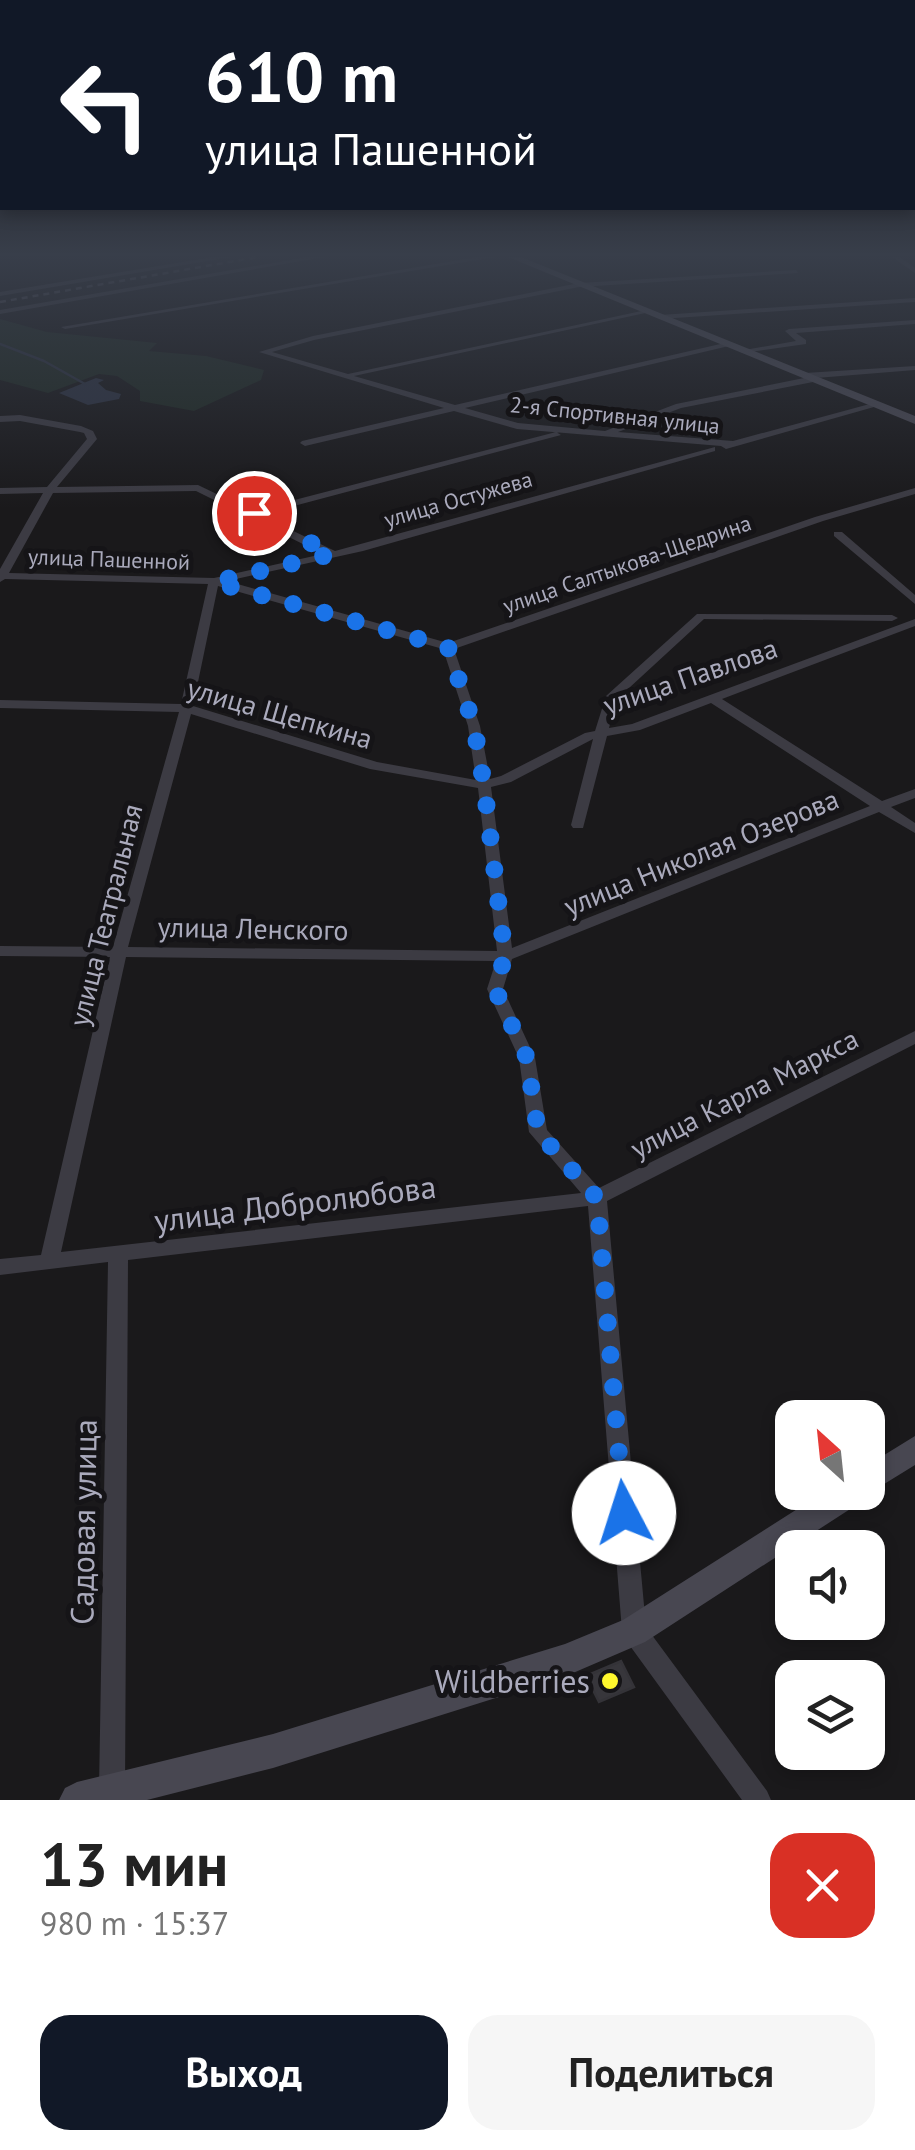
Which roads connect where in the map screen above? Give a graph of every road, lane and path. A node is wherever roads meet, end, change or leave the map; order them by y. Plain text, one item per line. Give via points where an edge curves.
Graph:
1 (302, 341) edge
2 (507, 341) edge
3 (719, 341) edge
4 (803, 341) edge
5 (726, 344) junction
6 (743, 351) junction
7 (915, 368) edge
8 (349, 374) junction
9 (809, 378) junction
10 (877, 405) junction
11 (452, 408) junction
12 (0, 419) edge
13 (915, 420) edge
14 (564, 432) junction
15 (605, 433) junction
16 (305, 444) dead end
17 (712, 449) dead end
18 (50, 490) junction
19 (915, 490) edge
20 (0, 491) edge
21 (254, 513) junction
22 (838, 534) dead end
23 (332, 554) junction
24 (0, 577) edge
25 (214, 582) junction
26 (915, 600) edge
27 (892, 618) dead end
28 (915, 622) edge
29 (448, 647) junction
30 (711, 697) junction
31 (0, 704) edge
32 (186, 708) junction
33 (601, 734) junction
34 (484, 785) junction
35 (915, 793) edge
36 (881, 808) junction
37 (578, 825) dead end
38 (915, 829) edge
39 (0, 951) edge
40 (119, 952) junction
41 (505, 956) junction
42 (915, 1037) edge
43 (597, 1198) junction
44 (118, 1254) junction
45 (49, 1262) junction
46 (0, 1267) edge
47 (915, 1449) edge
48 (885, 1469) edge
49 (822, 1510) edge
50 (634, 1631) junction
51 (112, 1790) junction
52 (76, 1800) edge
53 (758, 1800) edge

1 - 8 street, 2-я Спортивная улица via 263,352
2 - 8 street
3 - 5 main road
4 - 6 street
5 - 6 main road
5 - 11 street
6 - 9 main road
7 - 9 street
8 - 11 street, 2-я Спортивная улица
9 - 10 main road
9 - 15 street via 678,406
10 - 13 main road
10 - 15 street, 2-я Спортивная улица via 729,445
11 - 14 street, 2-я Спортивная улица
11 - 16 street
12 - 18 street via 91,434
14 - 15 street, 2-я Спортивная улица
14 - 21 street
17 - 23 street, улица Остужева
18 - 20 street
18 - 21 street via 198,488
18 - 24 street
19 - 29 street, улица Салтыкова-Щедрина
21 - 23 street
22 - 26 street
23 - 25 street, улица Остужева
24 - 25 street, улица Пашенной
25 - 29 street, улица Пашенной
25 - 32 street, улица Театральная
27 - 33 street via 701,616 610,699
28 - 30 street, улица Павлова
29 - 34 street via 474,726
30 - 33 street, улица Павлова
30 - 36 street
31 - 32 street, улица Щепкина
32 - 34 street, улица Щепкина via 375,766
32 - 40 street, улица Театральная
33 - 34 street, улица Павлова
33 - 37 street
34 - 41 street
35 - 36 street, улица Николая Озерова
36 - 38 street
36 - 41 street, улица Николая Озерова
39 - 40 street, улица Ленского
40 - 41 street, улица Ленского
40 - 45 street, улица Театральная
41 - 43 street via 495,989 527,1058 538,1132
42 - 43 street, улица Карла Маркса
43 - 44 street, улица Добролюбова
43 - 50 street
44 - 45 street, улица Добролюбова
44 - 51 street, Садовая улица
45 - 46 street, улица Добролюбова
47 - 48 main road
49 - 50 main road
50 - 51 main road via 454,1696
50 - 53 street
51 - 52 main road

